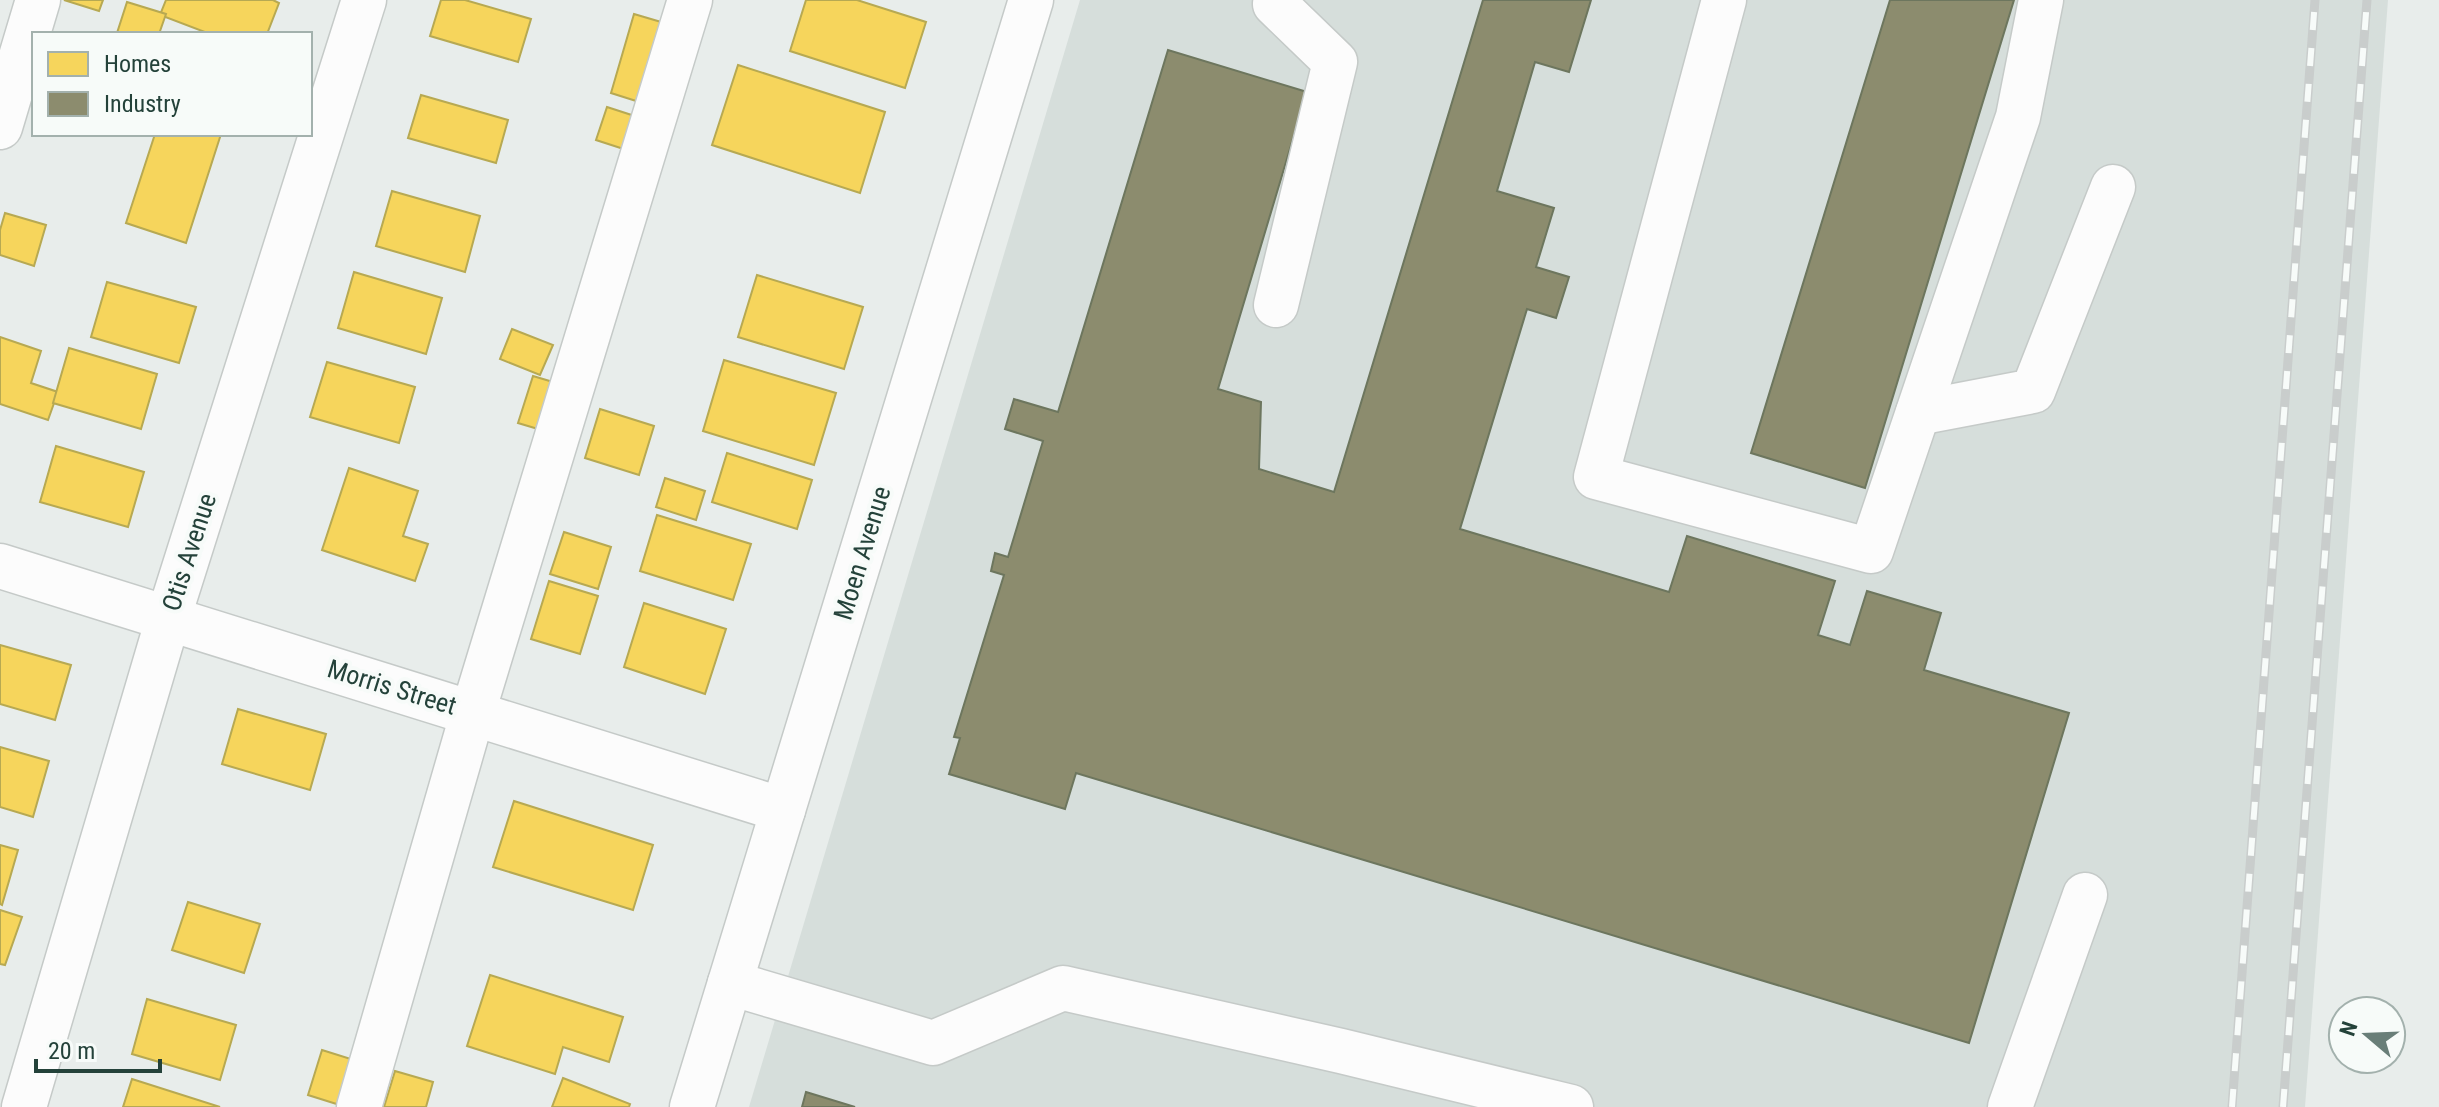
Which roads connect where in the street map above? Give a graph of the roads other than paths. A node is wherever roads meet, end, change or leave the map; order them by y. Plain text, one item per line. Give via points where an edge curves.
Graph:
1 (38, 0) edge
2 (364, 0) edge
3 (690, 0) edge
4 (1031, 0) edge
5 (1277, 0) edge
6 (1724, 0) edge
7 (2041, 0) edge
8 (0, 127) edge
9 (2113, 187) dead end
10 (1276, 305) dead end
11 (1918, 413) junction
12 (0, 566) edge
13 (168, 619) junction
14 (473, 712) junction
15 (783, 810) junction
16 (2085, 895) dead end
17 (730, 983) junction
18 (24, 1107) edge
19 (359, 1107) edge
20 (692, 1107) edge
21 (1571, 1107) edge
22 (2010, 1107) edge

1 - 8 street
2 - 13 street, Otis Avenue
3 - 14 street
4 - 15 street, Moen Avenue
5 - 10 street via 1275,4 1335,62
6 - 11 street via 1596,477 1871,551
7 - 11 street via 2018,117
9 - 11 street via 2033,391
12 - 13 street, Morris Street
13 - 14 street, Morris Street
13 - 18 street, Otis Avenue
14 - 15 street, Morris Street
14 - 19 street
15 - 17 street, Moen Avenue
16 - 22 street
17 - 20 street, Moen Avenue
17 - 21 street via 933,1043 1063,988

